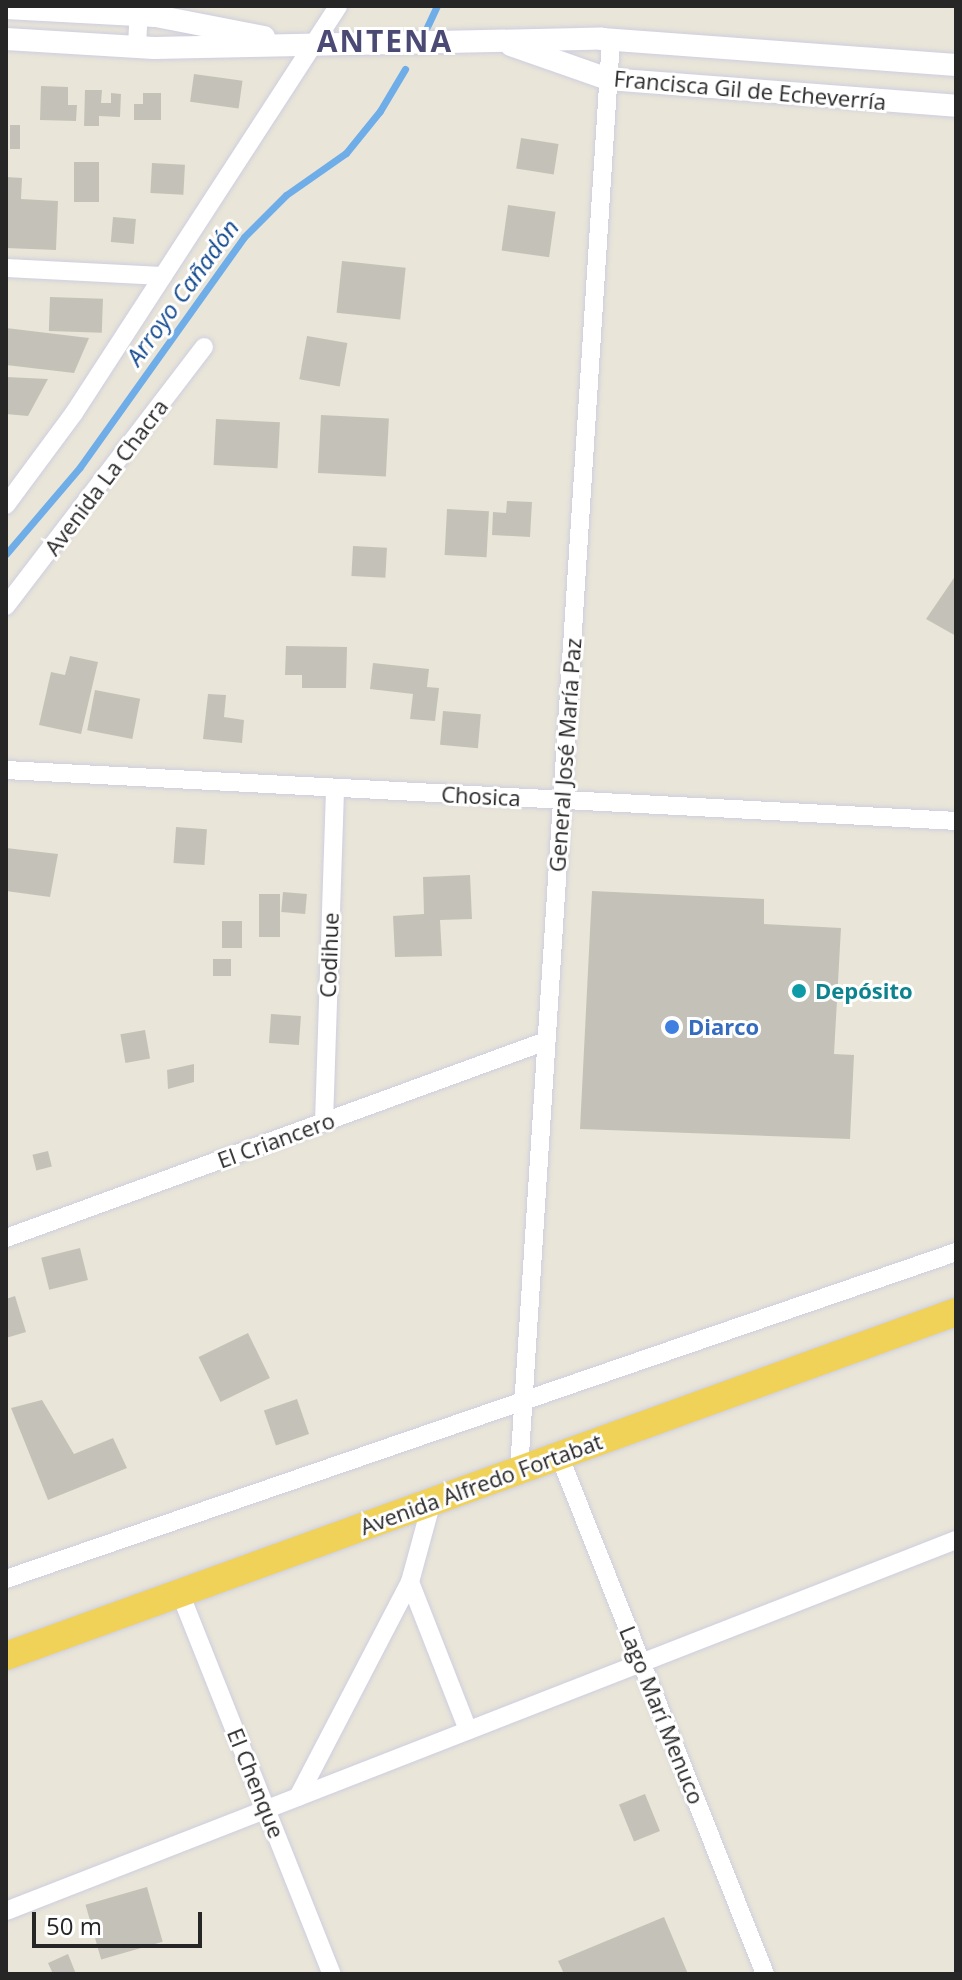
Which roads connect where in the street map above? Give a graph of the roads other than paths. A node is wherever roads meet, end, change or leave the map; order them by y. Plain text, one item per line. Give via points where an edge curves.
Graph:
1 (338, 6) edge
2 (6, 8) edge
3 (139, 10) edge
4 (6, 39) edge
5 (611, 40) junction
6 (502, 41) junction
7 (137, 47) junction
8 (312, 47) junction
9 (956, 65) edge
10 (608, 79) junction
11 (956, 106) edge
12 (6, 268) edge
13 (163, 276) junction
14 (204, 347) dead end
15 (8, 501) edge
16 (6, 606) edge
17 (6, 770) edge
18 (335, 788) junction
19 (562, 800) junction
20 (956, 821) edge
21 (546, 1041) junction
22 (324, 1122) junction
23 (6, 1238) edge
24 (956, 1252) edge
25 (956, 1312) edge
26 (523, 1399) junction
27 (559, 1455) junction
28 (519, 1470) junction
29 (432, 1501) junction
30 (956, 1540) edge
31 (6, 1579) edge
32 (410, 1582) junction
33 (180, 1593) junction
34 (6, 1656) edge
35 (641, 1662) junction
36 (468, 1730) junction
37 (298, 1797) junction
38 (265, 1810) junction
39 (6, 1911) edge
40 (332, 1974) edge
41 (765, 1974) edge

1 - 8 street
2 - 3 street, Francisca Gil de Echeverría
3 - 7 street
3 - 8 street, Francisca Gil de Echeverría
4 - 7 street, Francisca Gil de Echeverría
5 - 6 street, Francisca Gil de Echeverría
5 - 9 street, Francisca Gil de Echeverría
5 - 10 street, General José María Paz
6 - 8 street, Francisca Gil de Echeverría
6 - 10 street, Francisca Gil de Echeverría
7 - 8 street, Francisca Gil de Echeverría
8 - 13 street
10 - 11 street, Francisca Gil de Echeverría
10 - 19 street, General José María Paz
12 - 13 street
13 - 15 street
14 - 16 street, Avenida La Chacra
17 - 18 street, Chosica
18 - 19 street, Chosica
18 - 22 street, Codihue
19 - 20 street, Chosica
19 - 21 street, General José María Paz
21 - 22 street, El Criancero
21 - 26 street, General José María Paz
22 - 23 street, El Criancero
24 - 26 street
25 - 27 highway, Avenida Alfredo Fortabat
26 - 28 street, General José María Paz
26 - 31 street
27 - 28 highway, Avenida Alfredo Fortabat
27 - 35 street, Lago Marí Menuco
28 - 29 highway, Avenida Alfredo Fortabat
29 - 32 street
29 - 33 highway, Avenida Alfredo Fortabat
30 - 35 street
32 - 36 street
32 - 37 street
33 - 34 highway, Avenida Alfredo Fortabat
33 - 38 street, El Chenque
35 - 36 street
35 - 41 street, Lago Marí Menuco
36 - 37 street
37 - 38 street
38 - 39 street
38 - 40 street, El Chenque

